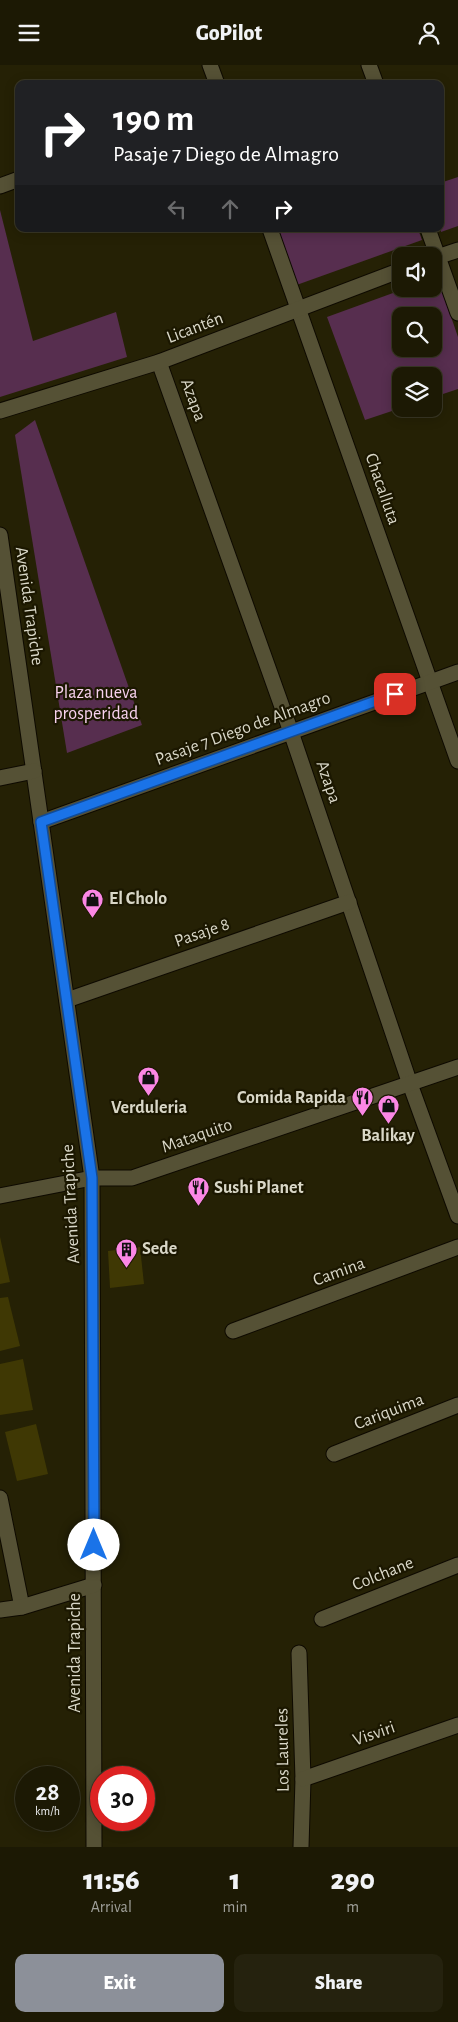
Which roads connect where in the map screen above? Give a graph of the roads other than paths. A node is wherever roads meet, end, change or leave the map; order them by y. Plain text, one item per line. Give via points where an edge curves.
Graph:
1 (210, 65) edge
2 (369, 65) edge
3 (216, 80) edge
4 (375, 80) edge
5 (15, 180) edge
6 (0, 186) edge
7 (271, 232) edge
8 (429, 232) edge
9 (433, 247) edge
10 (458, 250) edge
11 (442, 256) edge
12 (392, 273) edge
13 (442, 273) edge
14 (299, 308) junction
15 (458, 313) edge
16 (159, 362) junction
17 (0, 411) edge
18 (0, 535) edge
19 (458, 672) edge
20 (430, 682) junction
21 (292, 732) junction
22 (458, 761) edge
23 (34, 771) junction
24 (0, 778) edge
25 (41, 822) junction
26 (349, 902) junction
27 (67, 999) junction
28 (458, 1067) edge
29 (410, 1084) junction
30 (92, 1178) junction
31 (0, 1196) edge
32 (458, 1216) edge
33 (458, 1247) edge
34 (233, 1331) dead end
35 (458, 1405) edge
36 (334, 1453) dead end
37 (0, 1498) edge
38 (458, 1565) edge
39 (94, 1585) junction
40 (22, 1607) junction
41 (0, 1610) edge
42 (322, 1619) dead end
43 (300, 1653) dead end
44 (458, 1725) edge
45 (303, 1779) junction
46 (94, 1847) edge
47 (301, 1847) edge

1 - 3 street
2 - 4 street
5 - 6 street
7 - 14 street, Chacalluta
8 - 9 street
10 - 11 street
12 - 14 street, Licantén
13 - 15 street
14 - 16 street, Licantén
14 - 20 street, Chacalluta
16 - 17 street, Licantén
16 - 21 street, Azapa
18 - 23 street, Avenida Trapiche
19 - 20 street, Pasaje 7 Diego de Almagro
20 - 21 street, Pasaje 7 Diego de Almagro
20 - 22 street, Chacalluta
21 - 25 street, Pasaje 7 Diego de Almagro
21 - 26 street, Azapa
23 - 24 street
23 - 25 street, Avenida Trapiche
25 - 27 street, Avenida Trapiche
26 - 27 street, Pasaje 8
26 - 29 street, Azapa
27 - 30 street, Avenida Trapiche
28 - 29 street, Mataquito
29 - 30 street, Mataquito via 132,1178
29 - 32 street, Azapa
30 - 31 street, Mataquito
30 - 39 street, Avenida Trapiche
33 - 34 street, Camina
35 - 36 street, Cariquima
37 - 40 street
38 - 42 street, Colchane
39 - 40 street
39 - 46 street, Avenida Trapiche
40 - 41 street
43 - 45 street, Los Laureles
44 - 45 street, Visviri
45 - 47 street, Los Laureles

